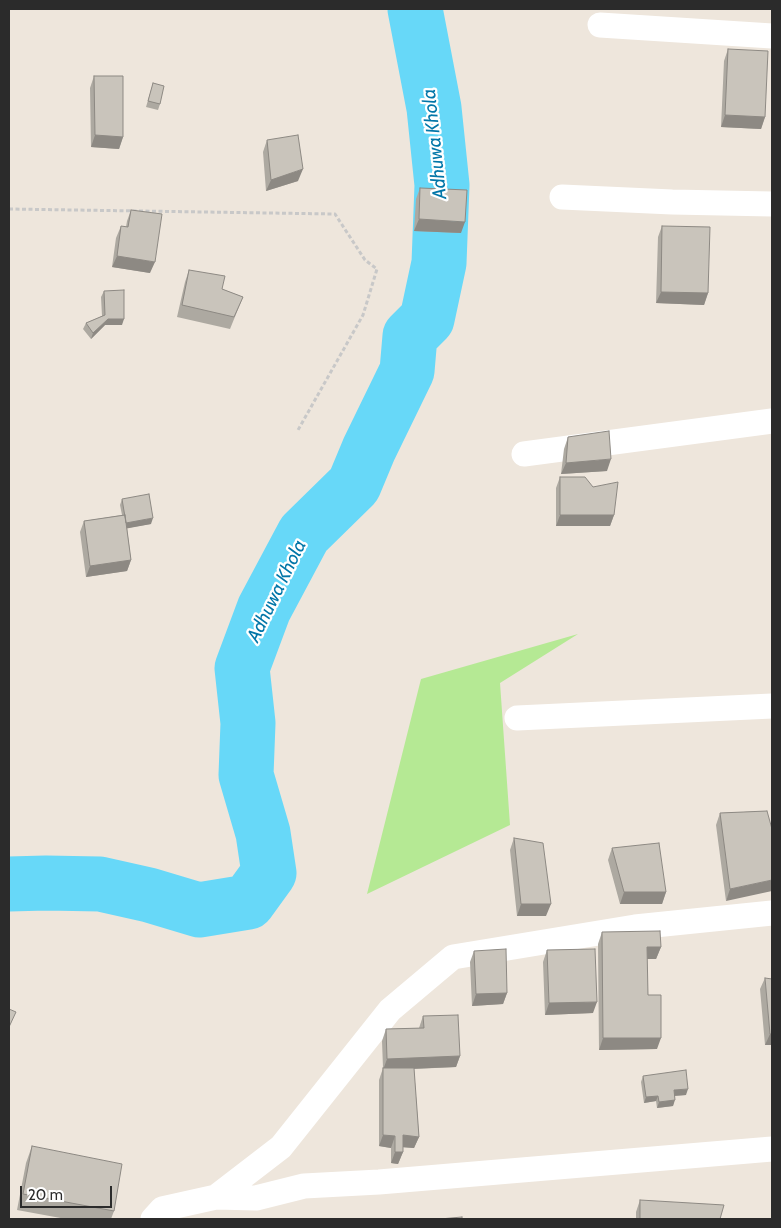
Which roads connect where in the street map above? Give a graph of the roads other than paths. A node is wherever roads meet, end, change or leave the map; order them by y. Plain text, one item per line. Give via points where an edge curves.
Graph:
1 (600, 25) dead end
2 (772, 36) edge
3 (562, 197) dead end
4 (772, 204) edge
5 (772, 421) edge
6 (524, 454) dead end
7 (772, 706) edge
8 (517, 718) dead end
9 (772, 913) edge
10 (772, 1149) edge
11 (216, 1197) junction
12 (153, 1219) edge

1 - 2 street
3 - 4 street
5 - 6 street
7 - 8 street
9 - 11 street via 635,927 453,957 390,1010 282,1147
10 - 11 street via 304,1186 256,1198
11 - 12 street via 162,1209

